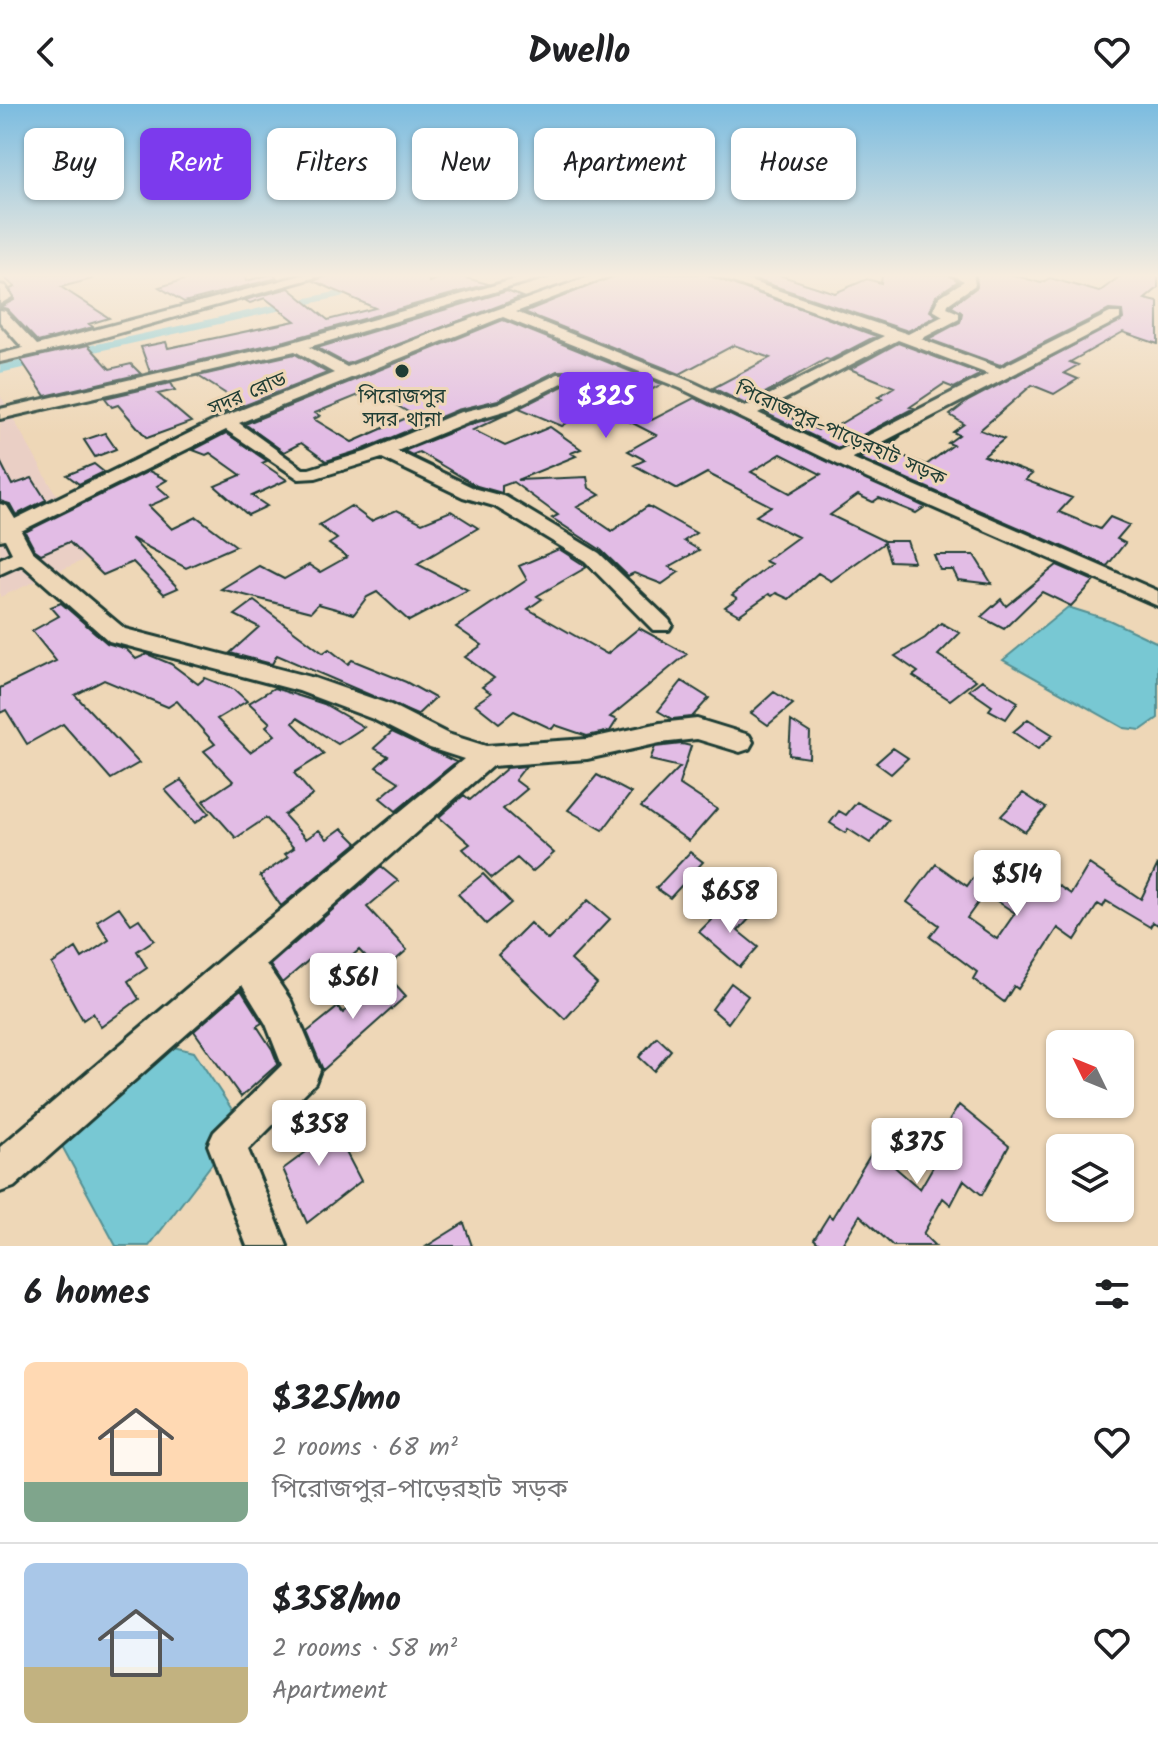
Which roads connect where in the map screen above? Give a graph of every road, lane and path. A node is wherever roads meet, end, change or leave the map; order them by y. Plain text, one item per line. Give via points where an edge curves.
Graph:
1 (12, 327) edge
2 (119, 327) edge
3 (362, 327) edge
4 (464, 327) edge
5 (542, 327) edge
6 (875, 327) edge
7 (927, 327) edge
8 (1094, 327) edge
9 (904, 337) junction
10 (297, 346) junction
11 (33, 350) junction
12 (0, 358) edge
13 (346, 373) junction
14 (1004, 375) junction
15 (563, 377) dead end
16 (0, 414) edge
17 (744, 414) junction
18 (226, 422) junction
19 (383, 451) junction
20 (839, 458) junction
21 (3, 525) edge
22 (24, 555) junction
23 (0, 567) edge
24 (1158, 599) edge
25 (661, 625) dead end
26 (740, 742) dead end
27 (486, 756) junction
28 (244, 960) junction
29 (0, 1173) edge
30 (267, 1246) edge

1 - 11 street
2 - 11 street
3 - 10 street
4 - 13 street, সদর রোড
5 - 17 street, পিরোজপুর-পাড়েরহাট সড়ক
6 - 9 street
7 - 9 street
8 - 14 street
9 - 14 street
9 - 17 street
10 - 13 street
10 - 16 street
11 - 12 street
13 - 18 street, সদর রোড
14 - 20 street
15 - 19 street via 505,406
17 - 20 street, পিরোজপুর-পাড়েরহাট সড়ক
18 - 19 street via 299,474
18 - 21 street, সদর রোড
19 - 25 street via 483,501 499,501 592,557
20 - 24 street, পিরোজপুর-পাড়েরহাট সড়ক
21 - 22 street
22 - 23 street
22 - 27 street via 117,635 305,684
26 - 27 street via 697,729 587,749
27 - 28 street
28 - 29 street
28 - 30 street via 279,1013 302,1070 227,1145

